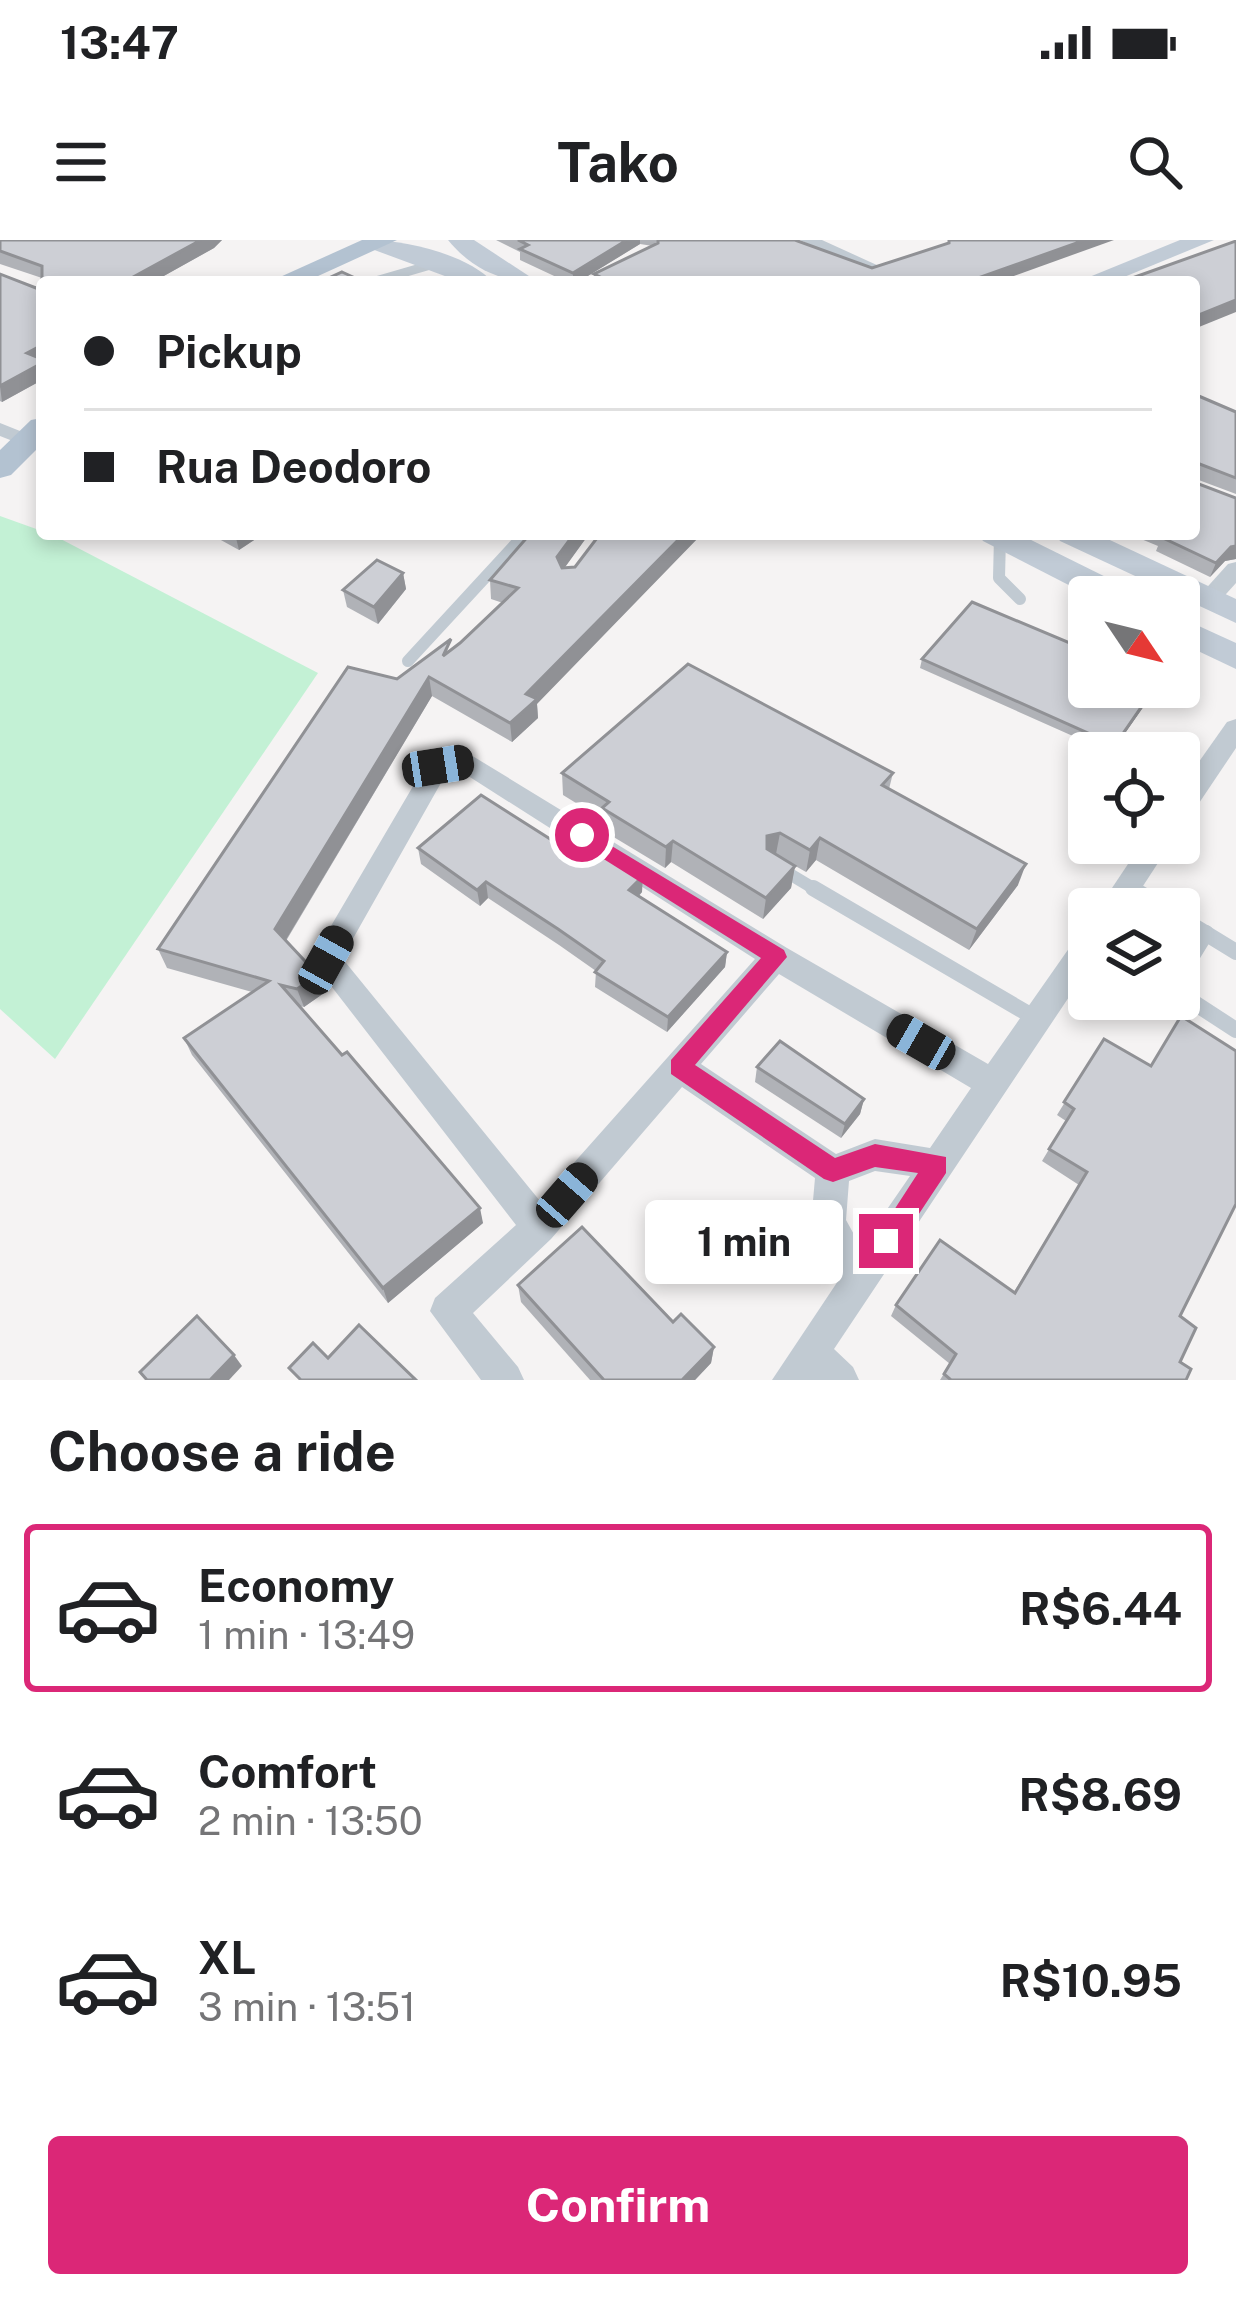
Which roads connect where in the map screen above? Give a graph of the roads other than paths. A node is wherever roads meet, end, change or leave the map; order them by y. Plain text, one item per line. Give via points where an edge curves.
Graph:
1 (305, 240) edge
2 (460, 240) edge
3 (808, 240) edge
4 (1202, 240) edge
5 (373, 241) edge
6 (439, 262) junction
7 (871, 266) edge
8 (287, 276) edge
9 (291, 276) edge
10 (392, 276) edge
11 (468, 276) edge
12 (514, 276) edge
13 (1105, 276) edge
14 (23, 432) edge
15 (0, 468) edge
16 (519, 540) edge
17 (997, 540) edge
18 (1007, 540) edge
19 (1084, 540) edge
20 (1236, 569) edge
21 (1077, 576) edge
22 (1020, 599) dead end
23 (1222, 605) edge
24 (1200, 639) edge
25 (1236, 657) edge
26 (408, 661) dead end
27 (1236, 728) edge
28 (1200, 781) edge
29 (772, 864) edge
30 (1200, 929) edge
31 (1206, 933) junction
32 (1200, 943) edge
33 (1236, 952) edge
34 (776, 957) junction
35 (1068, 974) edge
36 (1200, 1006) edge
37 (1037, 1019) junction
38 (1236, 1030) edge
39 (679, 1067) junction
40 (993, 1084) junction
41 (938, 1165) junction
42 (833, 1171) junction
43 (539, 1226) junction
44 (860, 1279) junction
45 (801, 1366) edge
46 (505, 1380) edge
47 (840, 1380) edge

1 - 8 main road
2 - 12 main road
3 - 7 street
4 - 13 main road
5 - 6 main road
5 - 9 main road
6 - 10 lane
6 - 11 main road
14 - 15 main road
16 - 26 lane
17 - 22 lane via 999,578
18 - 21 main road
19 - 23 main road
20 - 23 street
24 - 25 main road
27 - 28 street
29 - 37 lane
30 - 31 lane
31 - 32 lane
31 - 33 lane
34 - 39 street
34 - 40 street
34 - 43 street via 466,762 438,766 326,960
35 - 37 street
36 - 38 lane
37 - 40 street
39 - 42 street
39 - 43 street
40 - 41 street
41 - 42 street via 875,1155
41 - 44 street
42 - 44 street via 828,1223
43 - 46 street via 448,1311
44 - 45 street
45 - 47 street

